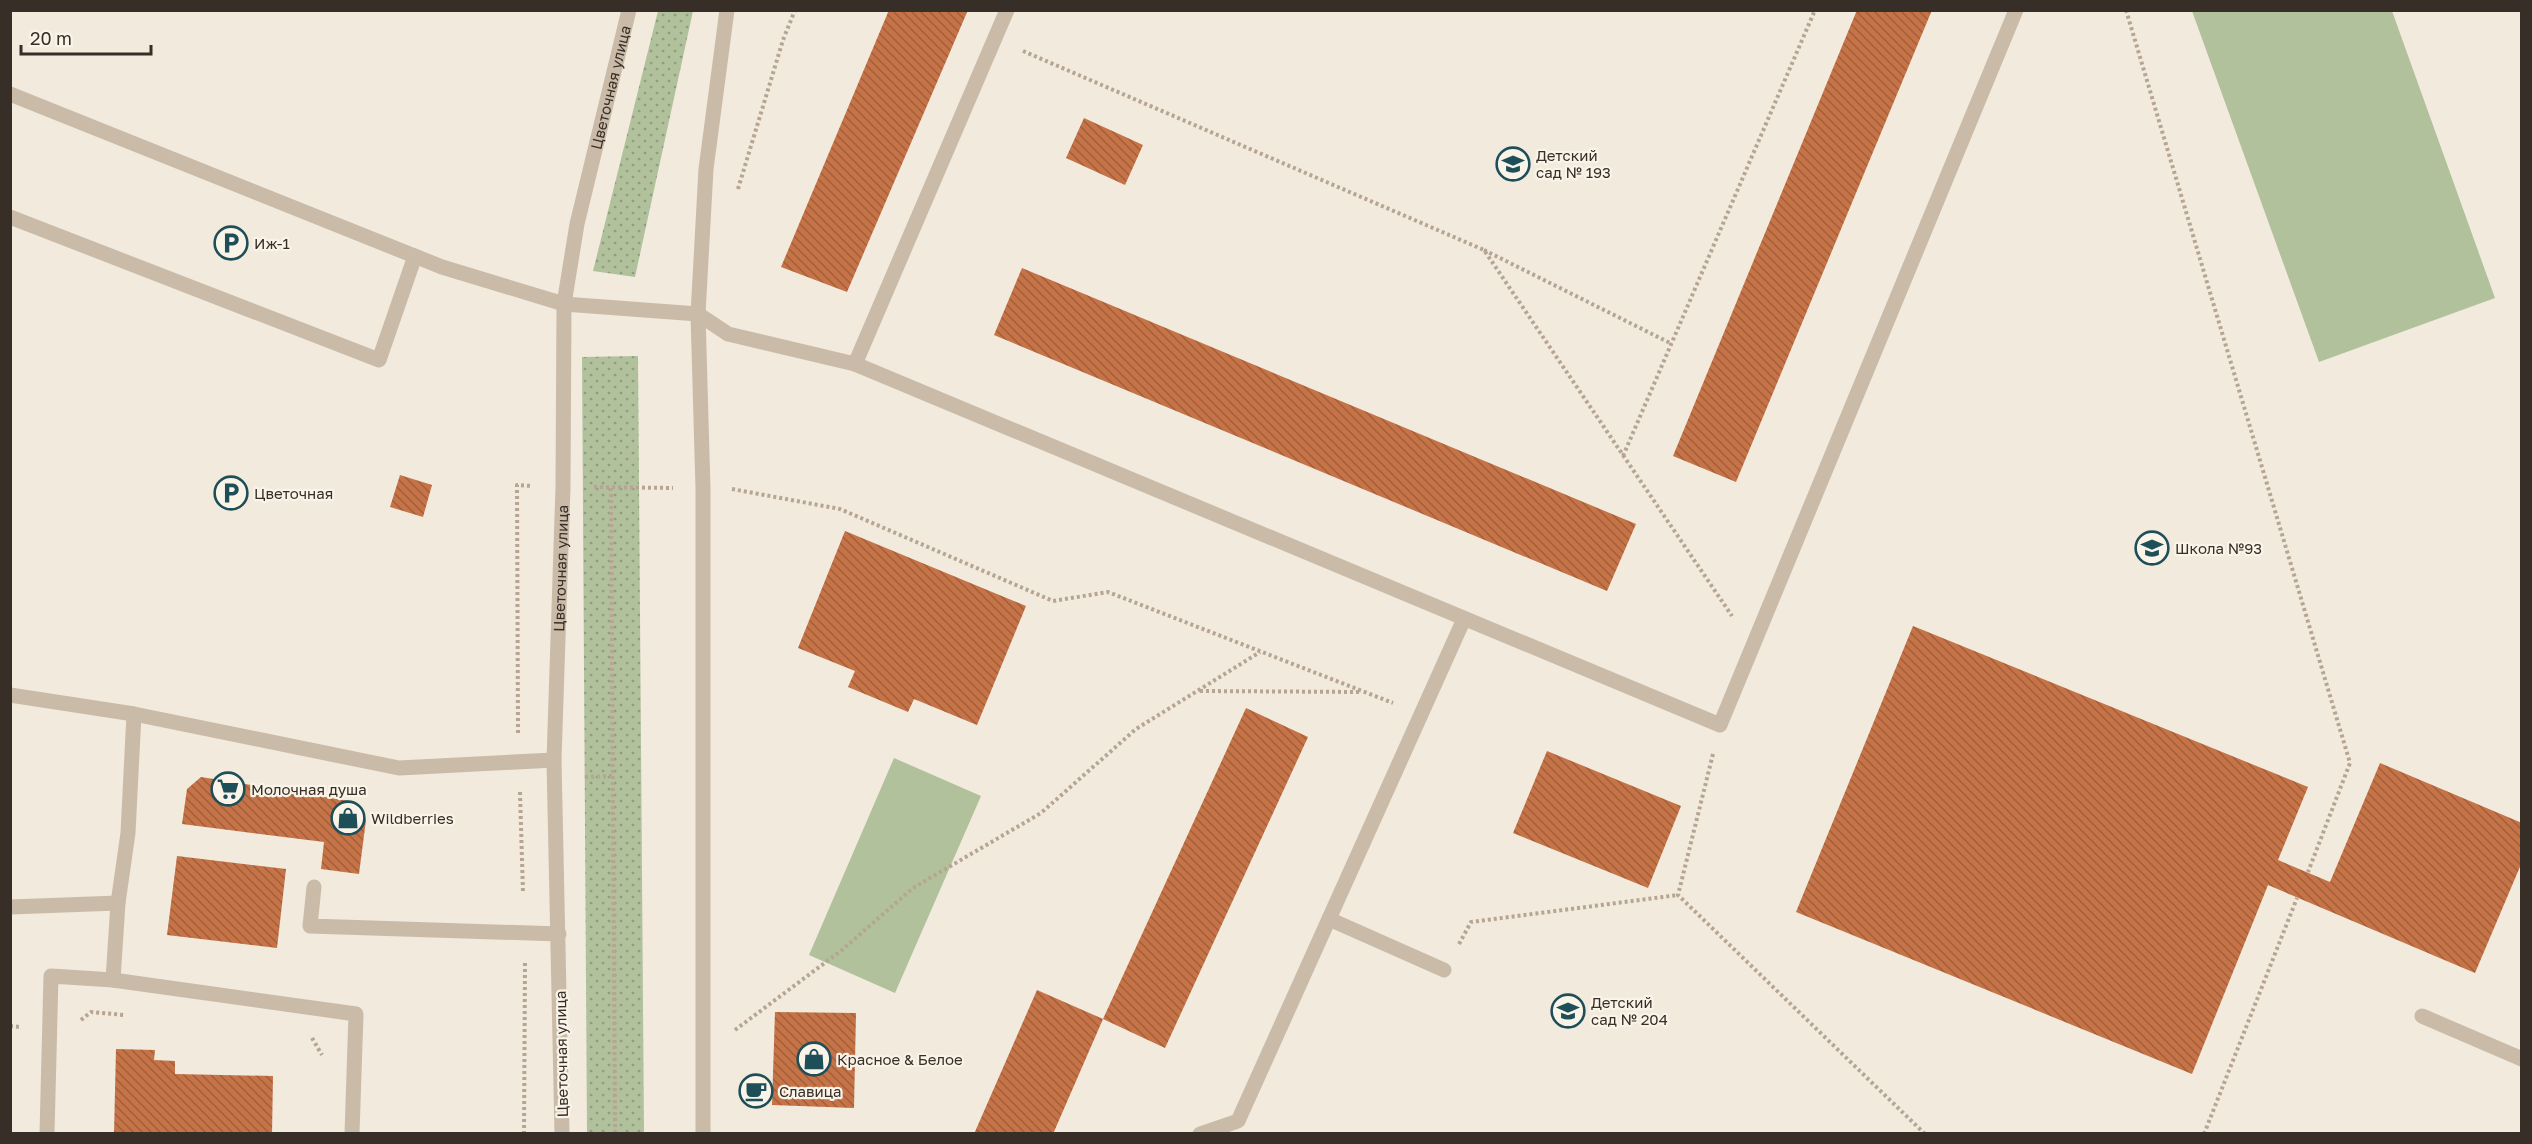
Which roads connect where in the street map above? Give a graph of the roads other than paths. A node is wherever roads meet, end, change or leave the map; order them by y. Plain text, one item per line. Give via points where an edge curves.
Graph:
1 (629, 10) edge
2 (727, 10) edge
3 (1007, 10) edge
4 (2016, 10) edge
5 (10, 94) edge
6 (10, 217) edge
7 (415, 256) junction
8 (564, 304) junction
9 (698, 314) junction
10 (855, 364) junction
11 (1464, 619) junction
12 (10, 696) edge
13 (135, 714) junction
14 (554, 760) junction
15 (314, 886) dead end
16 (118, 903) junction
17 (10, 907) edge
18 (1329, 919) junction
19 (558, 934) junction
20 (1444, 969) road end
21 (113, 980) junction
22 (2422, 1016) dead end
23 (2522, 1059) edge
24 (47, 1134) edge
25 (352, 1134) edge
26 (562, 1134) edge
27 (703, 1134) edge
28 (1200, 1134) edge

1 - 8 street, Цветочная улица via 577,224
2 - 9 street via 706,169
3 - 10 street
4 - 11 street via 1720,725
5 - 7 street
6 - 7 street via 379,360
7 - 8 street
8 - 9 street
8 - 14 street, Цветочная улица via 563,487
9 - 10 street via 728,334
9 - 27 street via 703,489
10 - 11 street
11 - 18 street
12 - 13 street
13 - 14 street via 399,768
13 - 16 street via 128,833
14 - 19 street, Цветочная улица
15 - 19 street via 310,926
16 - 17 street
16 - 21 street
18 - 20 street
18 - 28 street via 1238,1121
19 - 26 street, Цветочная улица
21 - 24 street via 51,976
21 - 25 street via 356,1014
22 - 23 street

